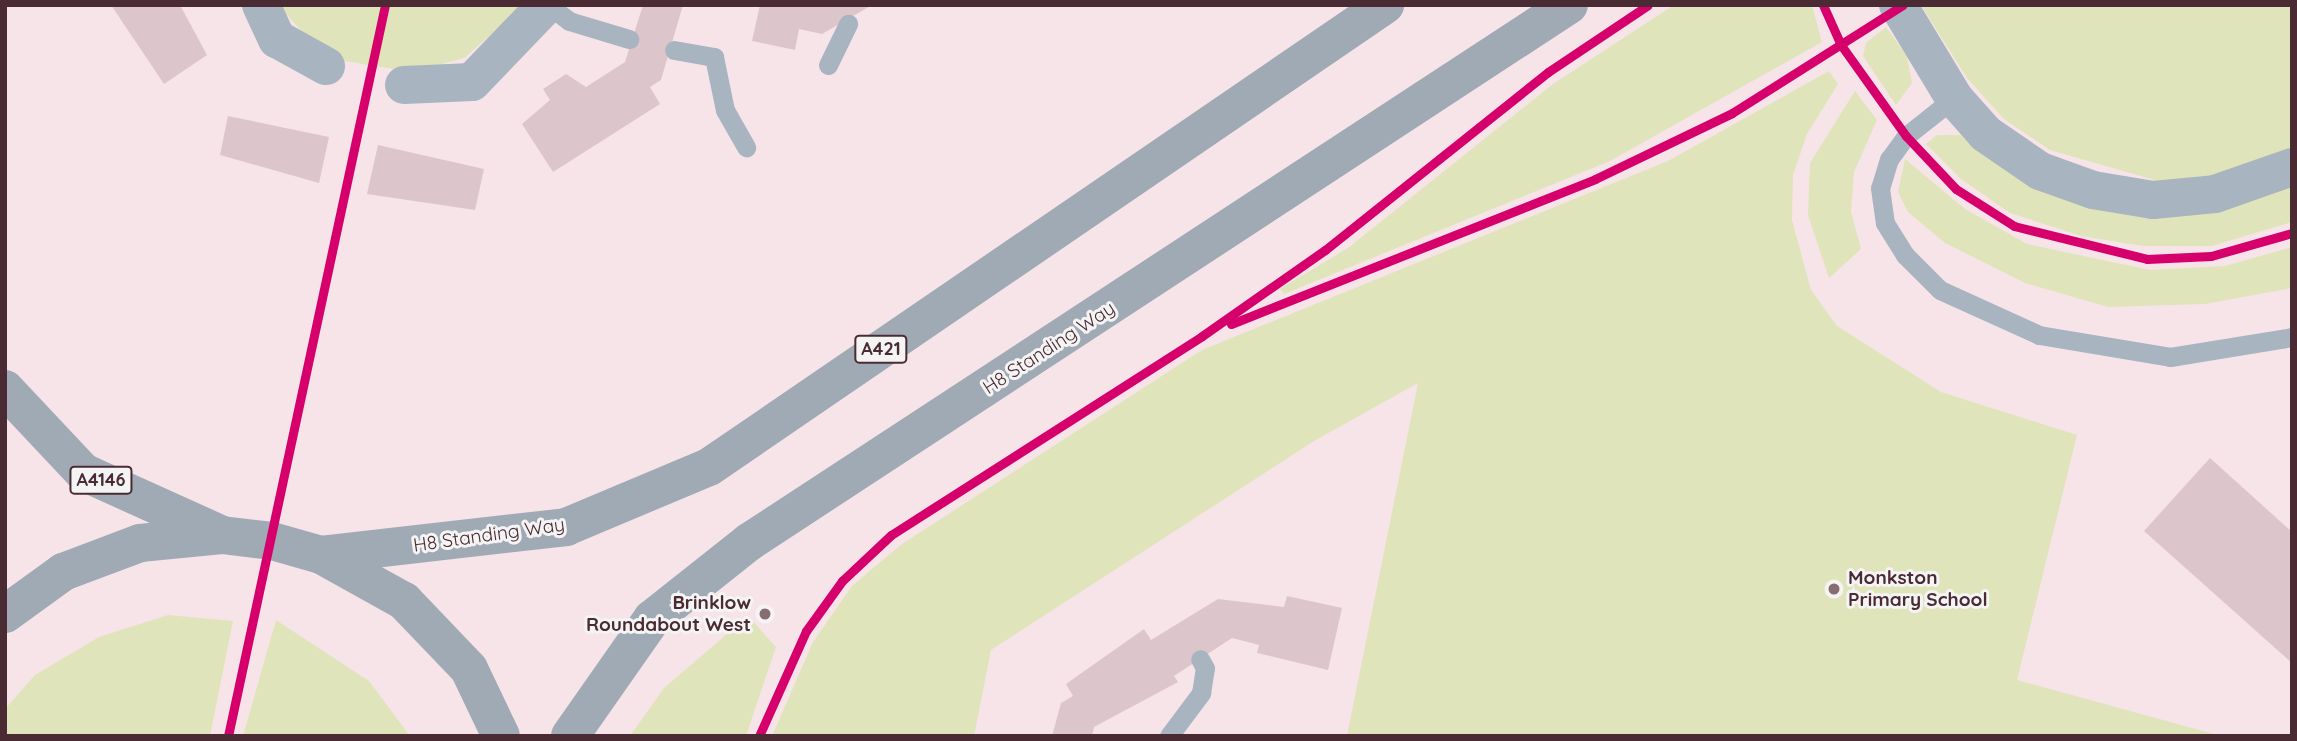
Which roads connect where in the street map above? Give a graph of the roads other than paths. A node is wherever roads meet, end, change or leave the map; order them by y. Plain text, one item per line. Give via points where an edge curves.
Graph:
1 (261, 5) edge
2 (547, 5) edge
3 (1385, 5) edge
4 (1569, 5) edge
5 (1898, 5) edge
6 (849, 24) dead end
7 (629, 39) dead end
8 (674, 50) dead end
9 (828, 65) dead end
10 (326, 66) dead end
11 (404, 85) dead end
12 (1954, 98) junction
13 (746, 147) dead end
14 (2292, 167) edge
15 (2292, 337) edge
16 (5, 389) edge
17 (222, 535) junction
18 (321, 555) junction
19 (5, 614) edge
20 (1199, 659) dead end
21 (501, 736) edge
22 (570, 736) edge
23 (1169, 736) edge

1 - 10 street via 277,39
2 - 7 lane via 569,21
2 - 11 street via 472,82
3 - 18 highway, H8 Standing Way / A421 via 709,467 566,527
4 - 22 highway, H8 Standing Way via 749,542 652,619
5 - 12 street
6 - 9 lane
8 - 13 lane via 714,58 725,110
12 - 14 street via 1986,134 2040,171 2092,190 2152,200 2215,194
12 - 15 lane via 1906,136 1889,159 1880,188 1885,223 1905,255 1940,290 2039,335 2170,357
16 - 17 highway, A4146 via 83,472
17 - 18 highway
17 - 19 highway via 127,548 63,572
18 - 21 highway via 404,601 469,669
20 - 23 lane via 1205,668 1201,693

